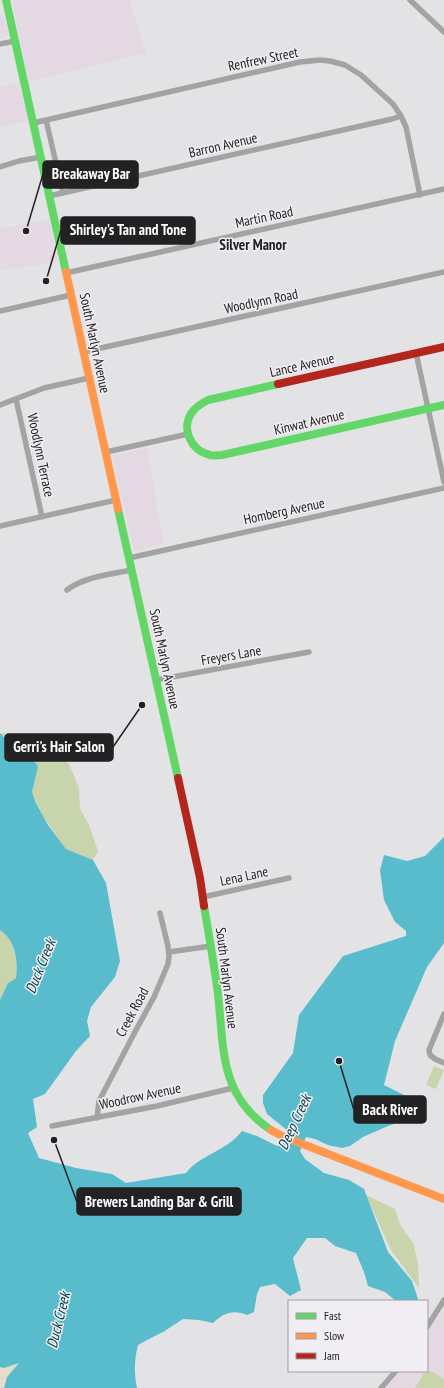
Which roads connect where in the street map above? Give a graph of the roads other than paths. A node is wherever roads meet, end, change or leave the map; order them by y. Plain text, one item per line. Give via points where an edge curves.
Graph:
1 (6, 0) edge
2 (410, 0) edge
3 (444, 32) edge
4 (15, 41) junction
5 (0, 44) edge
6 (401, 116) junction
7 (46, 120) junction
8 (33, 122) junction
9 (41, 156) junction
10 (0, 167) edge
11 (444, 189) edge
12 (63, 193) junction
13 (420, 195) junction
14 (49, 196) junction
15 (444, 272) edge
16 (66, 273) junction
17 (71, 295) junction
18 (0, 310) edge
19 (444, 347) edge
20 (83, 352) junction
21 (416, 353) junction
22 (89, 378) junction
23 (16, 399) junction
24 (0, 405) edge
25 (444, 405) edge
26 (428, 409) junction
27 (188, 434) junction
28 (106, 452) junction
29 (444, 482) edge
30 (444, 488) edge
31 (116, 500) junction
32 (42, 517) junction
33 (0, 526) edge
34 (129, 558) junction
35 (132, 570) junction
36 (67, 590) dead end
37 (309, 652) dead end
38 (156, 680) junction
39 (290, 878) dead end
40 (203, 897) junction
41 (160, 913) dead end
42 (211, 946) junction
43 (169, 952) junction
44 (444, 1014) edge
45 (444, 1063) edge
46 (233, 1088) junction
47 (97, 1118) junction
48 (52, 1126) dead end
49 (444, 1199) edge
50 (444, 1300) edge
51 (428, 1325) edge
52 (395, 1372) edge
53 (381, 1388) edge

1 - 4 street, South Marlyn Avenue
2 - 3 street
4 - 5 street
4 - 8 street, South Marlyn Avenue
6 - 7 street, Renfrew Street via 393,104 361,74 345,66 320,60 300,62
6 - 12 street, Barron Avenue
6 - 13 street, Renfrew Street via 406,127
7 - 8 street, Renfrew Street
7 - 12 street
8 - 9 street, South Marlyn Avenue
9 - 10 street
9 - 14 street, South Marlyn Avenue
11 - 13 street, Martin Road
12 - 14 street, Barron Avenue
13 - 16 street, Martin Road
14 - 16 street, South Marlyn Avenue
15 - 20 street, Woodlynn Road
16 - 17 street, South Marlyn Avenue
17 - 18 street
17 - 20 street, South Marlyn Avenue
19 - 21 street, Lance Avenue
20 - 22 street, South Marlyn Avenue
21 - 26 street
21 - 27 street, Lance Avenue via 208,400 198,405 190,415
22 - 23 street via 44,388
22 - 28 street, South Marlyn Avenue
23 - 24 street
23 - 32 street, Woodlynn Terrace
25 - 26 street, Kinwat Avenue
26 - 27 street, Kinwat Avenue via 222,455 209,455 198,450
26 - 29 street
27 - 28 street
28 - 31 street, South Marlyn Avenue
30 - 34 street, Homberg Avenue
31 - 32 street
31 - 34 street, South Marlyn Avenue
32 - 33 street
34 - 35 street, South Marlyn Avenue
35 - 36 street via 82,581
35 - 38 street, South Marlyn Avenue
37 - 38 street, Freyers Lane
38 - 40 street, South Marlyn Avenue
39 - 40 street, Lena Lane
40 - 42 street, South Marlyn Avenue
41 - 43 street, Creek Road
42 - 43 street
42 - 46 street, South Marlyn Avenue via 226,1068
43 - 47 street, Creek Road via 168,964 159,989 99,1101
44 - 45 street via 429,1050 435,1059
46 - 47 street, Woodrow Avenue
46 - 49 street, South Marlyn Avenue via 258,1121 270,1130
47 - 48 street, Woodrow Avenue
50 - 51 street
52 - 53 street

